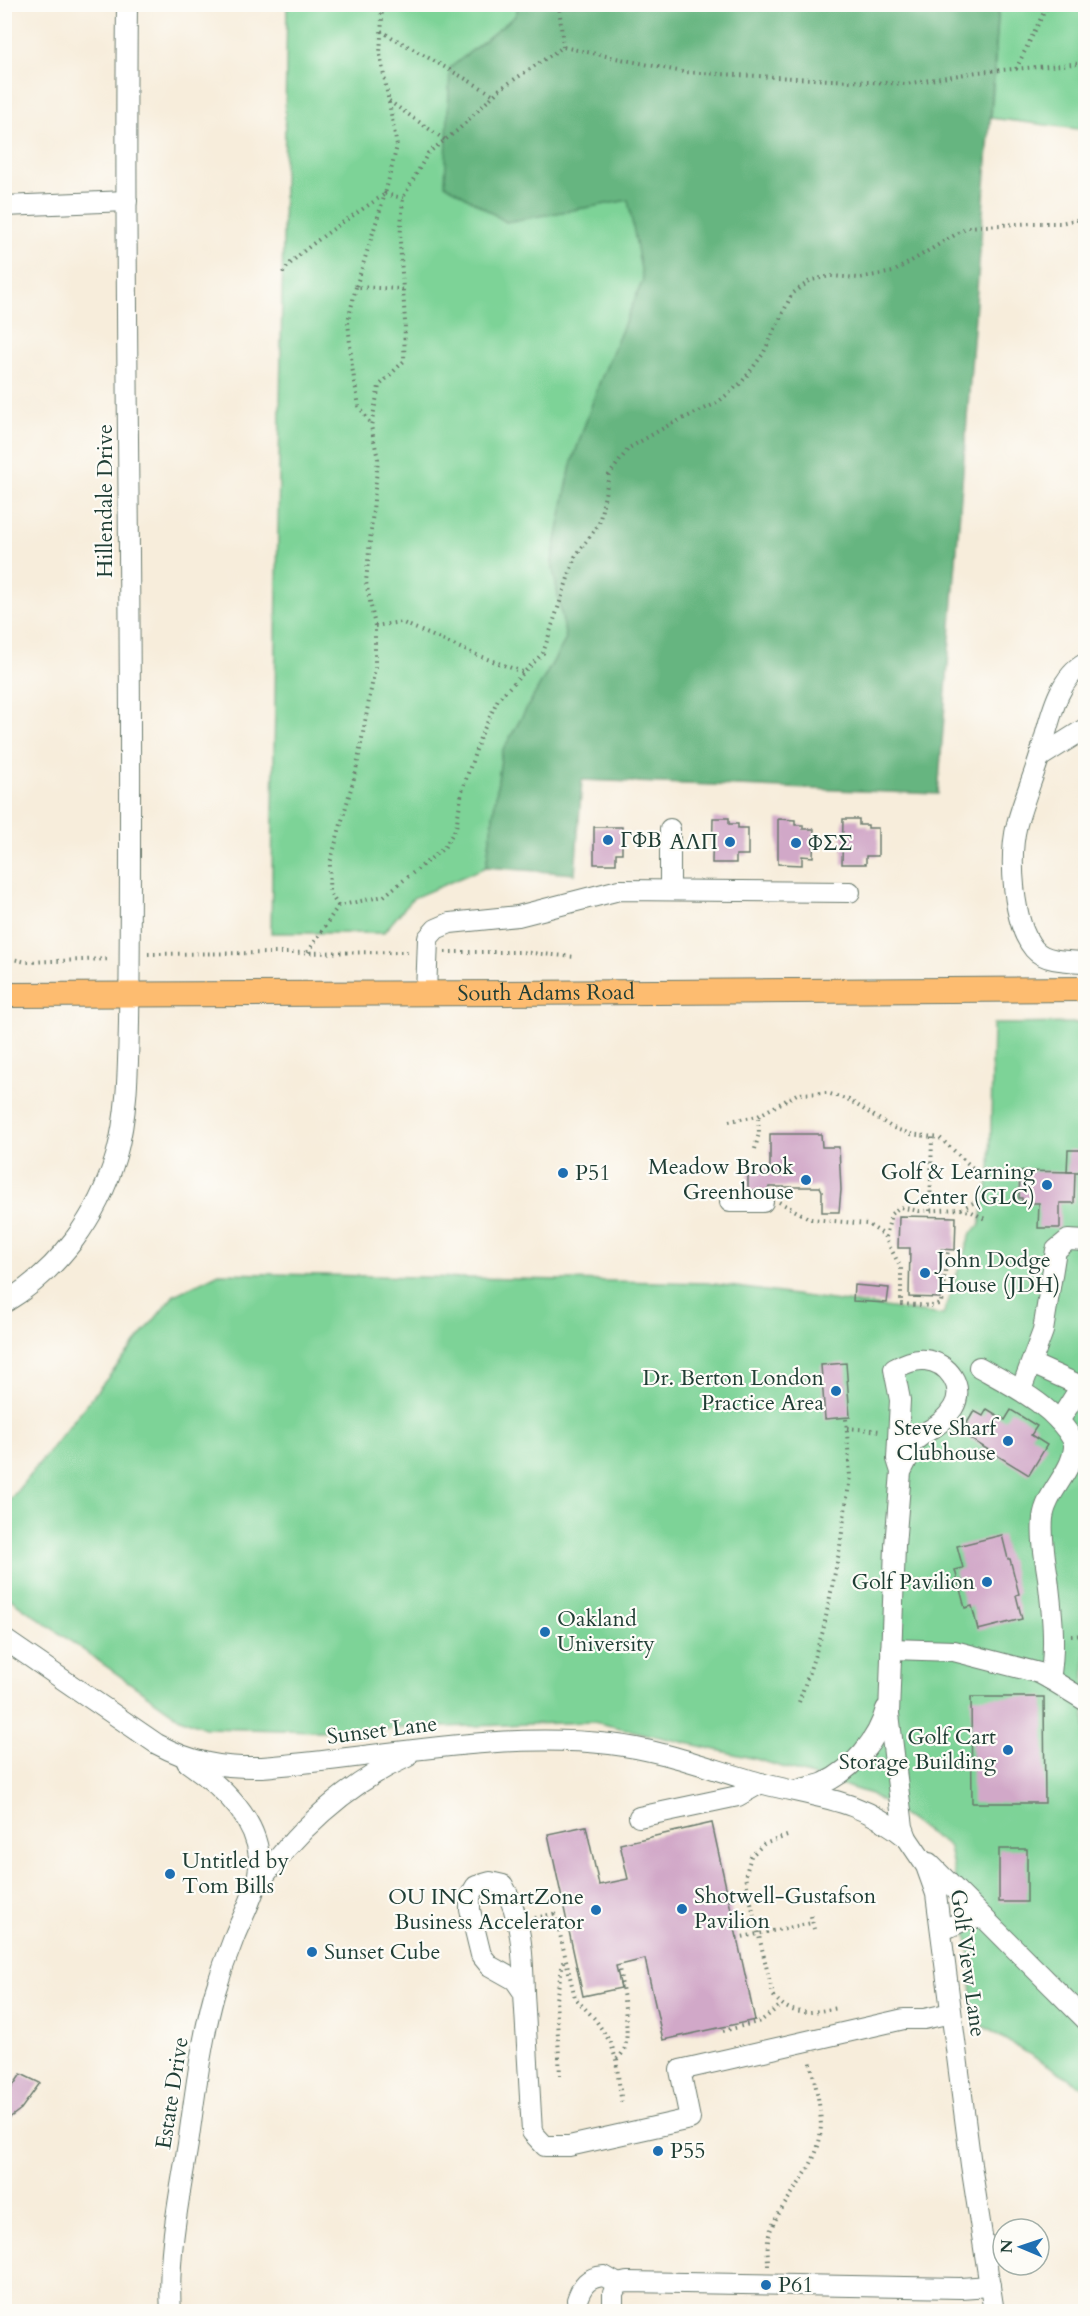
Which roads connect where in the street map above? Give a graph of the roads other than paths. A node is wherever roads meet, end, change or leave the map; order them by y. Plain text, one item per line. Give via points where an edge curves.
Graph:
1 (127, 4) edge
2 (127, 201) junction
3 (4, 206) edge
4 (1086, 663) edge
5 (1086, 728) edge
6 (1040, 757) junction
7 (670, 829) dead end
8 (670, 890) junction
9 (850, 892) dead end
10 (1086, 962) edge
11 (1086, 989) edge
12 (426, 994) junction
13 (4, 995) edge
14 (129, 997) junction
15 (730, 1202) dead end
16 (763, 1202) road end
17 (1086, 1241) edge
18 (4, 1303) edge
19 (1032, 1364) junction
20 (979, 1367) dead end
21 (1021, 1390) junction
22 (1059, 1421) junction
23 (901, 1472) junction
24 (4, 1639) edge
25 (891, 1649) junction
26 (1050, 1679) junction
27 (888, 1696) junction
28 (1086, 1701) edge
29 (436, 1748) junction
30 (178, 1755) junction
31 (761, 1783) junction
32 (795, 1791) junction
33 (639, 1817) dead end
34 (912, 1844) junction
35 (254, 1889) junction
36 (984, 1918) junction
37 (941, 1931) junction
38 (524, 1994) junction
39 (951, 2013) junction
40 (1086, 2020) edge
41 (618, 2284) junction
42 (990, 2286) junction
43 (577, 2300) dead end
44 (171, 2312) edge
45 (613, 2312) edge
46 (994, 2312) edge

1 - 2 street, Hillendale Drive
2 - 3 street
2 - 14 street, Hillendale Drive
4 - 6 street via 1071,673 1061,691
5 - 6 street
6 - 10 street via 1017,826 1017,908 1034,950 1052,959
7 - 8 street
8 - 9 street
8 - 12 street via 607,892 518,916 441,926 430,934 427,942
11 - 12 main road, South Adams Road
12 - 14 main road, South Adams Road
13 - 14 main road, South Adams Road
14 - 18 street, Hillendale Drive via 125,1104 109,1177 60,1258
15 - 16 street
17 - 19 street via 1068,1240 1056,1250 1043,1331
19 - 21 street
19 - 22 street via 1081,1386
20 - 21 street
21 - 22 street
22 - 26 street via 1071,1437 1074,1449 1043,1516 1053,1638
23 - 23 street via 911,1445 940,1425 955,1405 957,1386 950,1372 927,1360 894,1368 900,1400 897,1459
23 - 25 street, Golf View Lane
24 - 30 street, Sunset Lane
25 - 26 street via 954,1651
25 - 27 street, Golf View Lane
26 - 28 street
27 - 32 street, Sunset Lane via 877,1734 853,1762 823,1784
27 - 34 street, Golf View Lane via 902,1816
29 - 30 street, Sunset Lane via 245,1767 216,1766
29 - 31 street, Sunset Lane via 532,1741 612,1744 682,1758
29 - 35 street, Estate Drive via 389,1765 346,1793 300,1835
30 - 35 street, Estate Drive via 213,1782 246,1819 259,1859
31 - 32 street, Sunset Lane
31 - 33 street via 738,1796
32 - 34 street, Sunset Lane via 859,1808 892,1826
34 - 36 street, Sunset Lane
34 - 37 street, Golf View Lane via 933,1881
35 - 44 street, Estate Drive via 229,1950 209,2017 177,2214
36 - 37 street via 969,1918
36 - 40 street, Sunset Lane
37 - 39 street, Golf View Lane
38 - 38 street via 515,1980 490,1966 481,1955 470,1910 470,1896 476,1886 490,1882 503,1885 511,1898 522,1949
38 - 39 street via 532,2132 545,2146 569,2146 690,2119 680,2070 904,2019
39 - 42 street, Golf View Lane
41 - 42 street
41 - 43 street via 598,2277 585,2283
41 - 45 street via 613,2293
42 - 46 street, Golf View Lane

